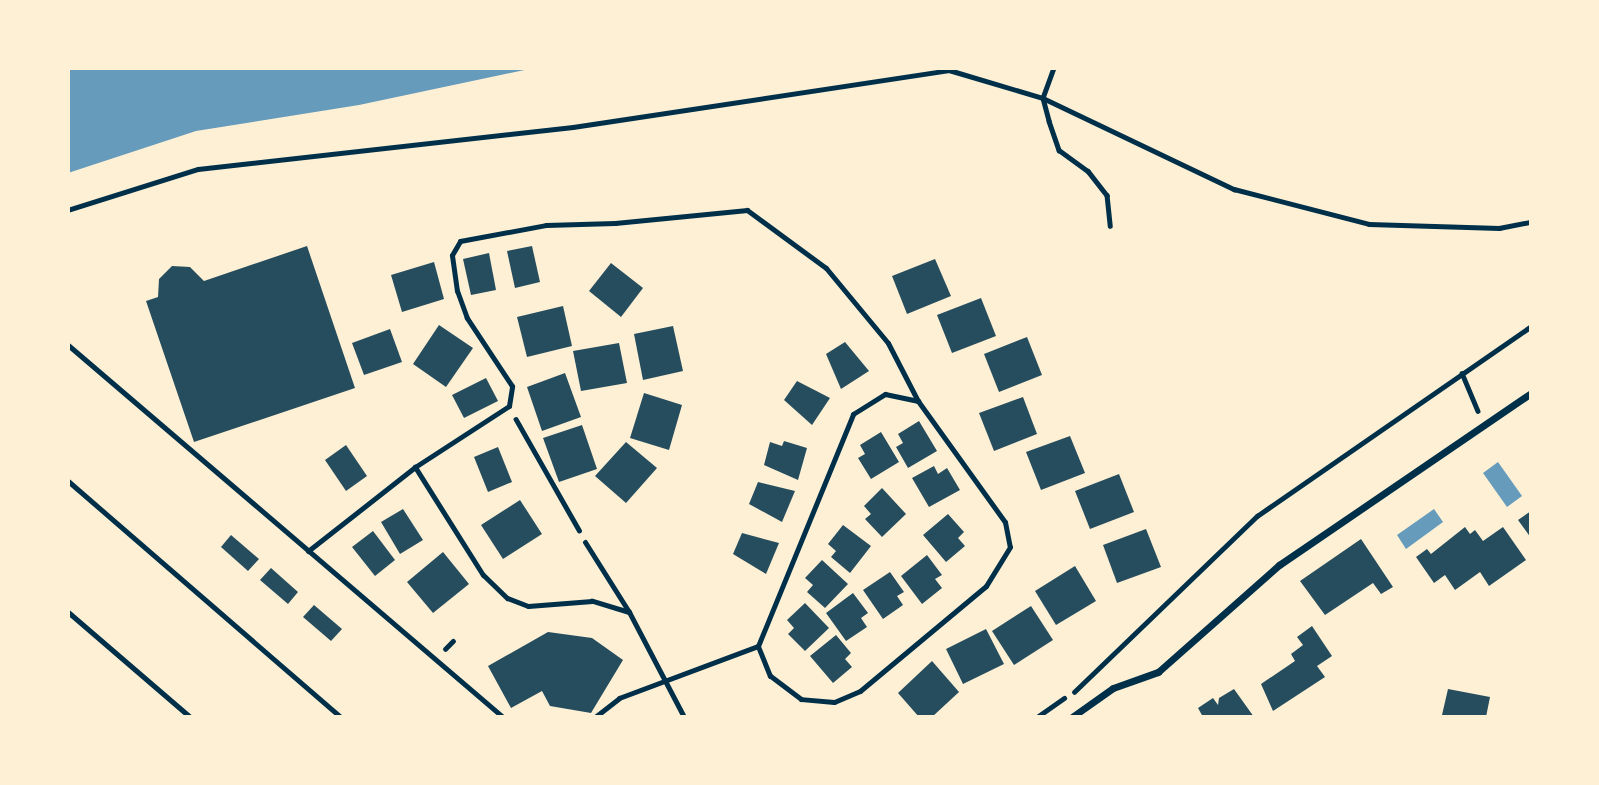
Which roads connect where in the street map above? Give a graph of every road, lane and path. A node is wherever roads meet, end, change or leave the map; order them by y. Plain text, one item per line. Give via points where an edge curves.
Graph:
1 (1054, 68) edge
2 (1043, 98) junction
3 (68, 210) edge
4 (1531, 222) edge
5 (1110, 226) dead end
6 (1531, 326) edge
7 (68, 345) edge
8 (1462, 373) junction
9 (1531, 393) edge
10 (918, 401) junction
11 (509, 406) junction
12 (1482, 427) junction
13 (415, 467) junction
14 (68, 481) edge
15 (585, 542) joint
16 (308, 551) junction
17 (68, 612) edge
18 (629, 612) junction
19 (758, 646) junction
20 (664, 679) junction
21 (190, 717) edge
22 (340, 717) edge
23 (503, 717) edge
24 (595, 717) edge
25 (684, 717) edge
26 (1037, 717) edge
27 (1072, 717) edge

1 - 2 path
2 - 3 path via 949,70 573,127 198,169
2 - 4 path via 1234,189 1369,224 1499,228
2 - 5 path via 1059,150 1088,171 1107,195
6 - 8 path
7 - 16 lane
8 - 12 path
8 - 26 path via 1257,516 1076,690
9 - 12 street
10 - 11 lane via 888,343 826,268 747,210 546,225 460,241 452,255 457,291 467,318 512,386
10 - 19 lane via 885,394 853,414
10 - 19 lane via 1005,522 1010,547 986,586 860,691 834,702 801,699 770,676
11 - 13 lane
11 - 15 path
12 - 27 street via 1279,565 1167,666 1113,688
13 - 16 lane
13 - 18 lane via 483,575 507,598 528,606 592,601
14 - 22 lane
15 - 18 lane
16 - 23 lane
17 - 21 lane
18 - 20 lane
19 - 20 lane
20 - 24 lane via 619,698
20 - 25 lane

